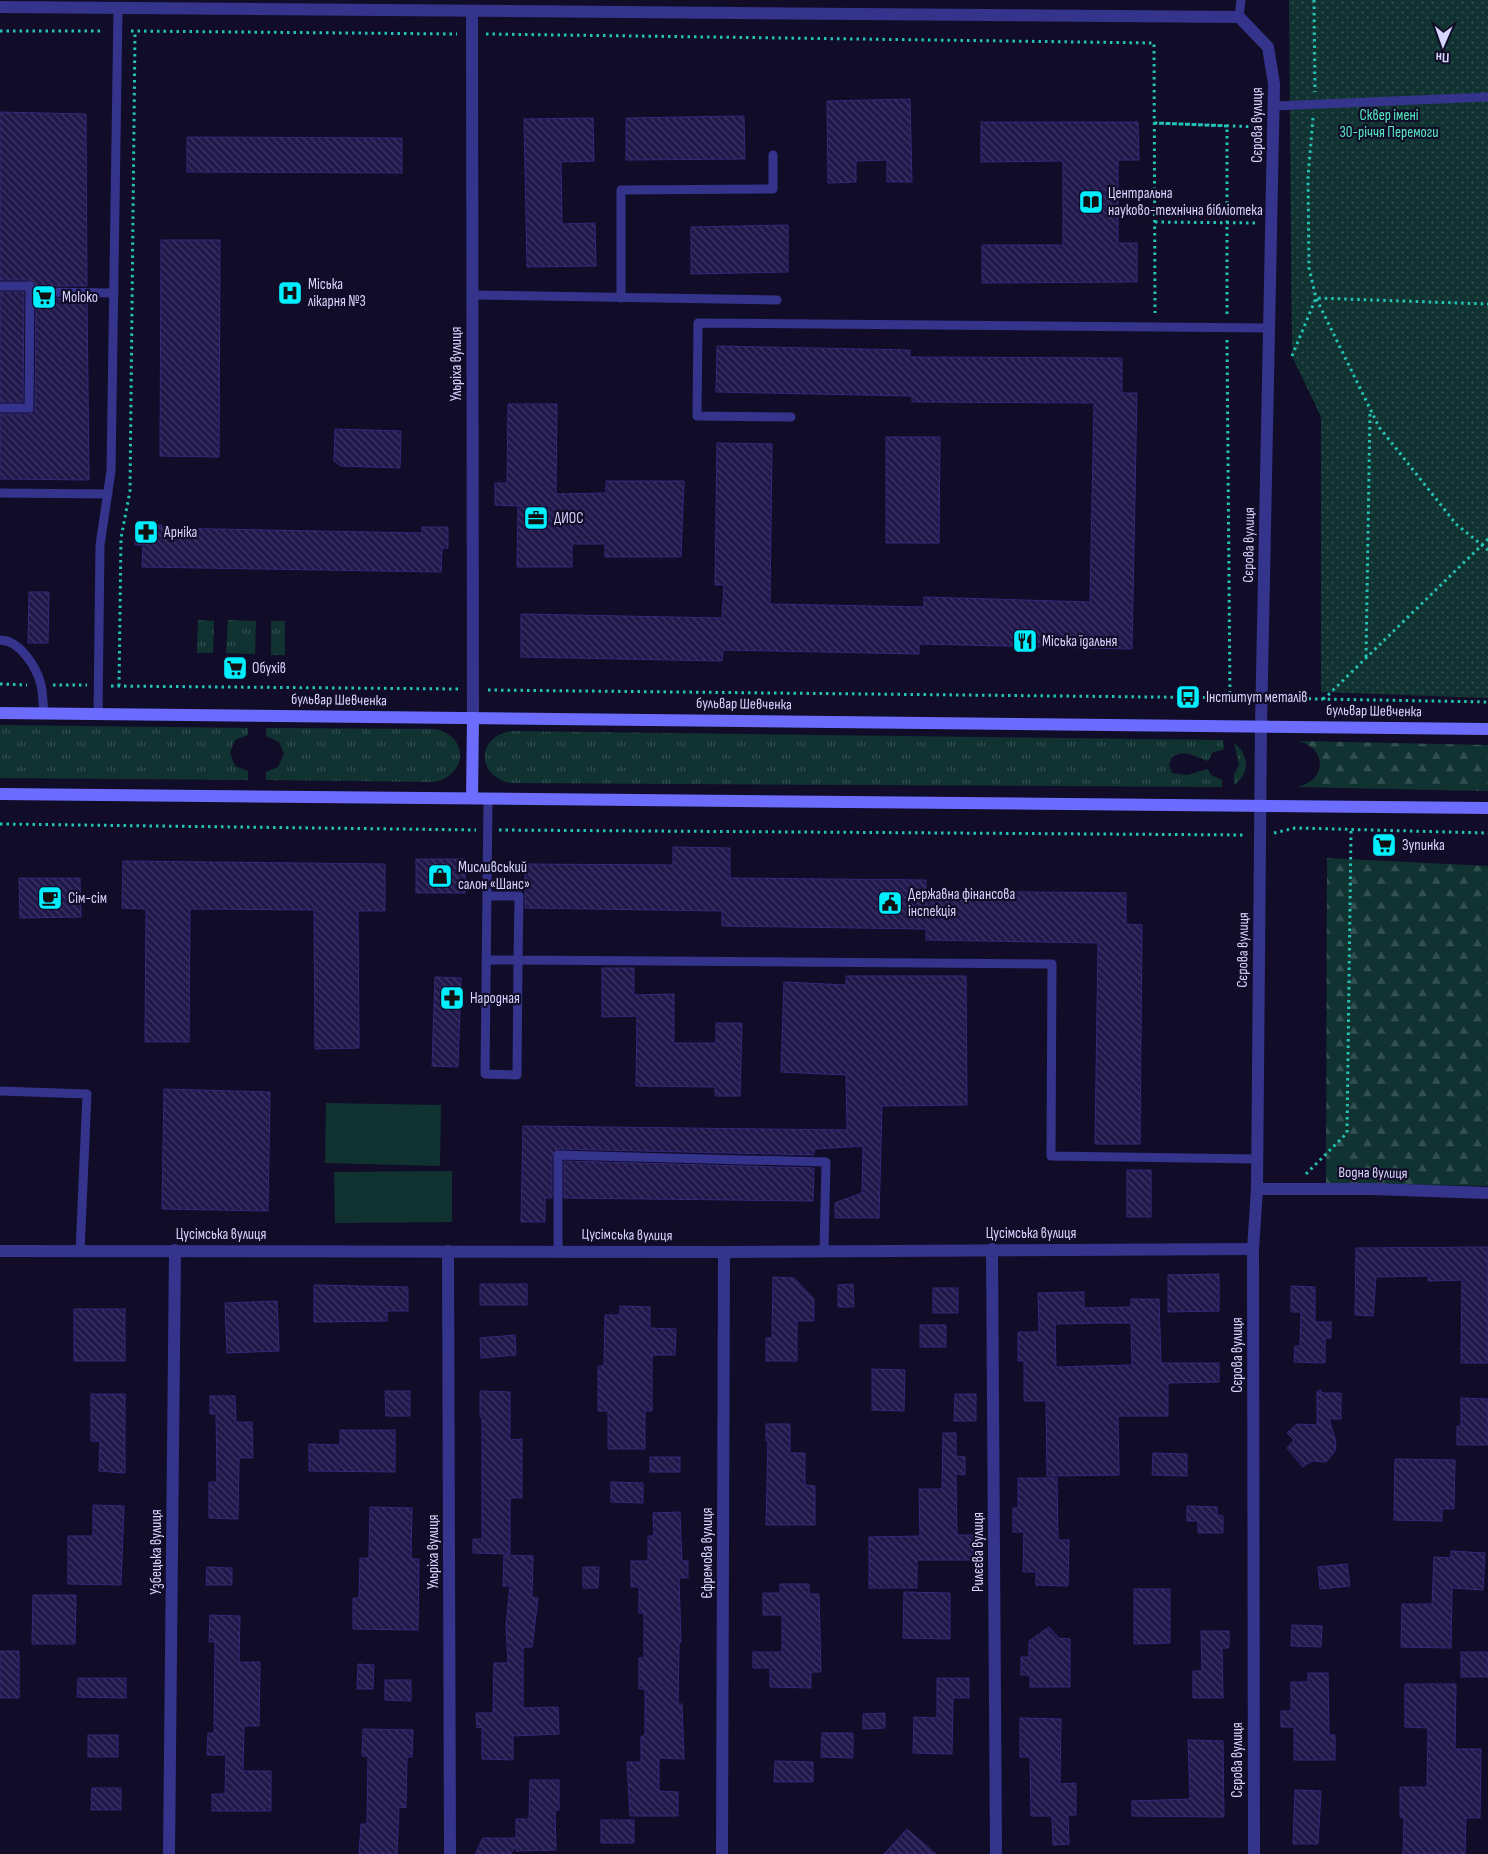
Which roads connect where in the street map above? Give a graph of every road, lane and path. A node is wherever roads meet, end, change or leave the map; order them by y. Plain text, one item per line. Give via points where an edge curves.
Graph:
1 (1241, 0) edge
2 (1314, 0) edge
3 (471, 6) edge
4 (0, 8) edge
5 (118, 8) junction
6 (1239, 17) junction
7 (0, 31) edge
8 (117, 31) junction
9 (135, 32) junction
10 (472, 34) junction
11 (1488, 97) edge
12 (1315, 103) junction
13 (1274, 106) junction
14 (1154, 124) junction
15 (1273, 127) junction
16 (773, 155) dead end
17 (1155, 222) junction
18 (1227, 223) junction
19 (1272, 224) junction
20 (0, 286) edge
21 (30, 292) junction
22 (114, 293) junction
23 (472, 295) junction
24 (622, 298) junction
25 (1316, 298) junction
26 (777, 300) dead end
27 (1488, 304) edge
28 (1155, 327) junction
29 (1227, 327) junction
30 (1270, 328) junction
31 (1292, 356) dead end
32 (0, 408) edge
33 (1370, 410) junction
34 (791, 417) dead end
35 (0, 493) edge
36 (108, 494) junction
37 (1488, 540) edge
38 (1482, 545) junction
39 (1488, 550) edge
40 (0, 640) edge
41 (1366, 658) junction
42 (0, 684) edge
43 (41, 685) junction
44 (98, 686) junction
45 (119, 686) junction
46 (474, 690) junction
47 (1230, 698) junction
48 (1262, 698) junction
49 (1320, 699) junction
50 (1488, 702) edge
51 (0, 713) edge
52 (44, 714) junction
53 (98, 714) junction
54 (474, 718) junction
55 (1261, 725) junction
56 (1488, 729) edge
57 (0, 794) edge
58 (472, 798) junction
59 (488, 799) junction
60 (1260, 807) junction
61 (1488, 808) edge
62 (0, 824) edge
63 (488, 830) junction
64 (1351, 830) junction
65 (1488, 833) edge
66 (1260, 836) junction
67 (488, 896) junction
68 (486, 960) junction
69 (518, 960) junction
70 (0, 1091) edge
71 (1257, 1159) junction
72 (1257, 1189) junction
73 (1291, 1189) junction
74 (1488, 1193) edge
75 (992, 1249) junction
76 (1253, 1249) junction
77 (175, 1250) junction
78 (448, 1250) junction
79 (558, 1250) junction
80 (824, 1250) junction
81 (0, 1251) edge
82 (80, 1251) junction
83 (724, 1252) junction
84 (169, 1854) edge
85 (450, 1854) edge
86 (722, 1854) edge
87 (996, 1854) edge
88 (1254, 1854) edge

1 - 6 lane
2 - 12 path
3 - 5 street
3 - 6 street
3 - 10 street, Ульріха вулиця
4 - 5 street
5 - 8 lane
6 - 13 street, Сєрова вулиця via 1268,47
7 - 8 path
8 - 9 path
8 - 22 lane
9 - 10 path
9 - 45 path via 130,491 120,538
10 - 14 path via 1154,43
10 - 23 street, Ульріха вулиця
11 - 12 lane
12 - 13 lane
12 - 25 path via 1308,177 1309,268
13 - 15 street, Сєрова вулиця
14 - 15 path
14 - 17 path
14 - 18 path via 1227,126
15 - 19 street, Сєрова вулиця
16 - 24 lane via 773,189 620,190
17 - 18 path
17 - 28 path
18 - 19 path
18 - 29 path
19 - 30 street, Сєрова вулиця
20 - 21 lane via 30,286
21 - 22 lane
21 - 32 lane via 28,408
22 - 36 lane
23 - 24 lane
23 - 46 street, Ульріха вулиця
24 - 26 lane
25 - 27 path
25 - 31 path
25 - 33 path
28 - 29 lane
28 - 34 lane via 698,323 697,416
29 - 30 lane
29 - 47 path
30 - 48 street, Сєрова вулиця
33 - 38 path via 1379,427 1456,524
33 - 41 path
35 - 36 lane
36 - 44 lane via 100,545
37 - 38 path
38 - 39 path
38 - 41 path
40 - 43 lane via 6,640 28,656
41 - 49 path via 1325,698
42 - 43 path
43 - 44 path
43 - 52 lane
44 - 45 path
44 - 53 lane
45 - 46 path
46 - 47 path
46 - 54 street, Ульріха вулиця
47 - 48 path
48 - 49 path
48 - 55 street, Сєрова вулиця
49 - 50 path
51 - 52 main road, бульвар Шевченка
52 - 53 main road, бульвар Шевченка
53 - 54 main road, бульвар Шевченка
54 - 55 main road, бульвар Шевченка
54 - 58 main road
55 - 56 main road, бульвар Шевченка
55 - 60 street, Сєрова вулиця
57 - 58 main road
58 - 59 main road
59 - 60 main road
59 - 63 lane
60 - 61 main road
60 - 66 street, Сєрова вулиця
62 - 63 path
63 - 66 path
63 - 67 lane
64 - 65 path
64 - 66 path via 1295,828
64 - 73 path via 1348,1133
66 - 71 street, Сєрова вулиця
67 - 68 lane
67 - 69 lane via 519,896
68 - 69 lane
68 - 69 lane via 485,1074 517,1075
69 - 71 lane via 1052,964 1051,1156
70 - 82 lane via 87,1094
71 - 72 street, Сєрова вулиця
72 - 73 street, Водна вулиця
72 - 76 street, Сєрова вулиця
73 - 74 street, Водна вулиця
75 - 76 street, Цусімська вулиця
75 - 80 street, Цусімська вулиця
75 - 87 street, Рилєєва вулиця
76 - 88 street, Сєрова вулиця
77 - 78 street, Цусімська вулиця
77 - 82 street, Цусімська вулиця
77 - 84 street, Узбецька вулиця
78 - 79 street, Цусімська вулиця
78 - 85 street, Ульріха вулиця
79 - 80 lane via 558,1154 826,1162
79 - 83 street, Цусімська вулиця
80 - 83 street, Цусімська вулиця
81 - 82 street, Цусімська вулиця
83 - 86 street, Єфремова вулиця

